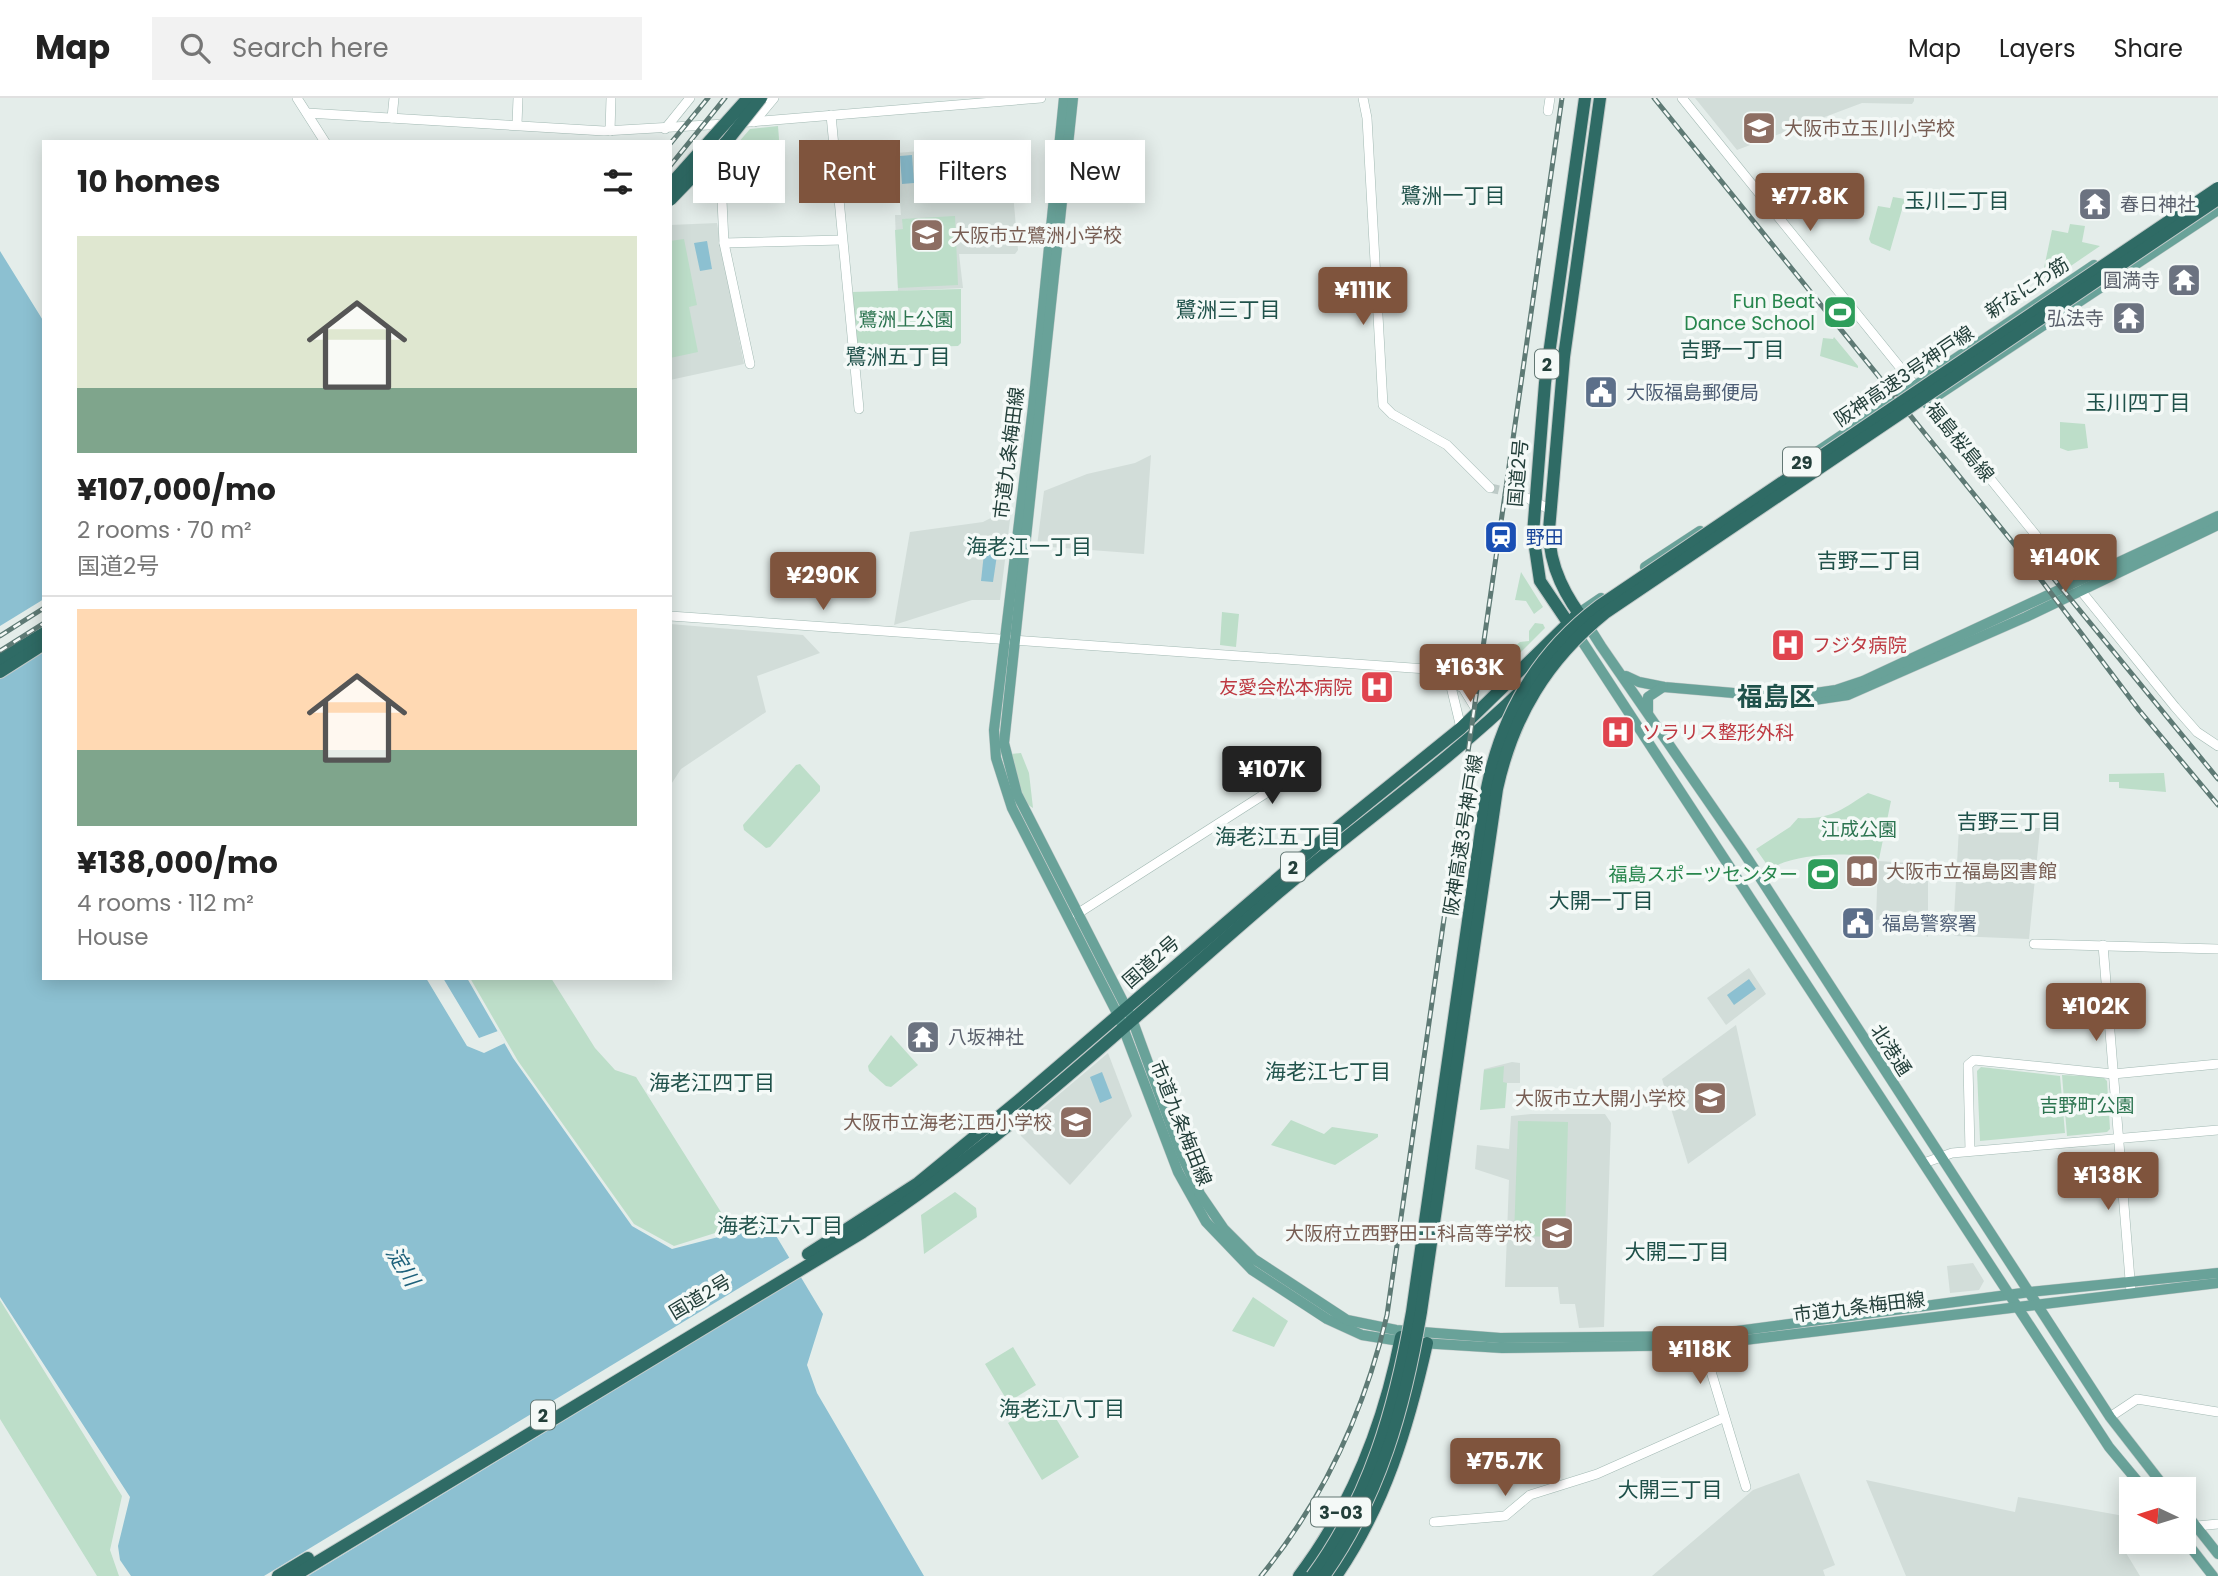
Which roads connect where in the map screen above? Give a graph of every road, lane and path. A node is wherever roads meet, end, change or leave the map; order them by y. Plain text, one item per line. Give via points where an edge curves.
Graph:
1 (297, 98) edge
2 (394, 98) edge
3 (518, 98) edge
4 (611, 98) edge
5 (690, 98) edge
6 (739, 98) edge
7 (748, 98) edge
8 (761, 98) edge
9 (774, 98) edge
10 (1041, 98) edge
11 (1064, 98) edge
12 (1073, 98) edge
13 (1363, 98) edge
14 (1550, 98) edge
15 (1585, 98) edge
16 (1600, 98) edge
17 (1682, 98) edge
18 (683, 102) edge
19 (1548, 111) dead end
20 (307, 113) junction
21 (831, 116) junction
22 (392, 118) junction
23 (754, 122) junction
24 (517, 124) junction
25 (665, 129) junction
26 (610, 131) junction
27 (324, 140) edge
28 (709, 140) edge
29 (711, 140) edge
30 (693, 160) edge
31 (2218, 182) edge
32 (672, 183) edge
33 (2218, 188) edge
34 (672, 198) edge
35 (2218, 199) edge
36 (722, 203) edge
37 (2218, 210) edge
38 (842, 240) junction
39 (724, 243) junction
40 (750, 363) dead end
41 (1913, 385) junction
42 (1928, 402) junction
43 (859, 409) dead end
44 (1490, 488) tunnel mouth
45 (1521, 495) tunnel mouth
46 (1536, 501) junction
47 (1551, 510) junction
48 (2218, 516) edge
49 (2218, 525) edge
50 (2079, 588) junction
51 (1579, 613) junction
52 (672, 616) edge
53 (1567, 624) junction
54 (1590, 627) junction
55 (42, 634) edge
56 (1578, 635) junction
57 (1009, 641) junction
58 (42, 645) edge
59 (0, 660) edge
60 (1451, 670) junction
61 (0, 672) edge
62 (1622, 673) junction
63 (1664, 687) junction
64 (1477, 711) junction
65 (1648, 711) junction
66 (1461, 728) junction
67 (2218, 746) edge
68 (1299, 772) dead end
69 (1077, 914) junction
70 (2034, 944) dead end
71 (2103, 945) junction
72 (2218, 949) edge
73 (1125, 1018) junction
74 (2218, 1064) edge
75 (2113, 1074) junction
76 (2218, 1130) edge
77 (2118, 1139) junction
78 (1970, 1151) junction
79 (1940, 1156) junction
80 (1924, 1163) junction
81 (811, 1257) junction
82 (2218, 1273) edge
83 (2218, 1283) edge
84 (2130, 1287) junction
85 (2030, 1292) junction
86 (2010, 1294) junction
87 (2038, 1303) junction
88 (2018, 1305) junction
89 (1402, 1336) junction
90 (1427, 1343) junction
91 (1703, 1345) junction
92 (2218, 1412) edge
93 (2110, 1417) junction
94 (1723, 1418) junction
95 (2134, 1477) edge
96 (2157, 1477) edge
97 (1746, 1487) dead end
98 (1434, 1522) dead end
99 (2218, 1524) edge
100 (2197, 1526) joint
101 (2196, 1554) edge
102 (2218, 1554) edge
103 (278, 1576) edge
104 (294, 1576) edge
105 (1299, 1576) edge
106 (1312, 1576) edge
107 (1324, 1576) edge
108 (1336, 1576) edge
109 (2213, 1576) edge

1 - 20 street
2 - 22 street
3 - 24 street
4 - 26 street
5 - 18 street
6 - 28 highway, bridge
7 - 29 highway, bridge
8 - 34 highway, bridge
9 - 23 street
10 - 21 street
11 - 57 main road, 市道九条梅田線
12 - 57 main road, 市道九条梅田線
13 - 44 street via 1383,405 1447,445
14 - 19 street
15 - 46 highway, 国道2号 / 2 via 1545,383
16 - 47 highway, 国道2号 / 2 via 1564,357
17 - 41 street, 福島桜島線
18 - 25 street
20 - 22 street
20 - 27 street
21 - 23 street
21 - 38 street
22 - 24 street
23 - 25 street
24 - 26 street
25 - 26 street
30 - 32 highway, bridge
31 - 41 main road, 新なにわ筋 / 29
33 - 106 highway, 阪神高速3号神戸線, bridge via 1599,606 1555,644 1527,682 1502,730 1487,788 1401,1371 1366,1483
35 - 107 highway, 阪神高速3号神戸線, bridge via 1605,613 1565,648 1535,688 1513,732 1497,789 1409,1375 1383,1467 1353,1530
36 - 39 street
37 - 42 main road, 29
38 - 39 street
38 - 43 street
39 - 40 street
41 - 42 street, 福島桜島線
41 - 51 main road, 新なにわ筋 / 29
42 - 50 street, 福島桜島線
42 - 54 main road, 29
45 - 46 street
46 - 47 street
46 - 53 highway, 国道2号 / 2 via 1533,546 1540,581
47 - 51 highway, 国道2号 / 2 via 1552,559
48 - 50 main road
49 - 50 main road
50 - 63 main road via 1859,692 1823,700
50 - 67 street, 福島桜島線 via 2185,719
51 - 53 highway, 2
51 - 54 highway, 2
52 - 57 street
53 - 56 highway, 2
53 - 64 highway, 国道2号 / 2
54 - 56 highway, 国道2号 / 2
54 - 62 main road, 北港通
55 - 59 highway
56 - 73 highway, 国道2号 / 2 via 1457,747
56 - 80 main road, 北港通
57 - 60 street
57 - 69 main road, 市道九条梅田線 via 1004,732 1008,766 1017,794
57 - 73 main road, 市道九条梅田線 via 994,730 1000,775 1012,808
58 - 61 highway
60 - 64 street
60 - 66 street
62 - 63 main road
62 - 65 main road, 北港通
63 - 65 main road via 1648,697
64 - 66 highway, 国道2号 / 2
65 - 79 main road, 北港通
66 - 73 highway, 国道2号 / 2 via 1326,837
68 - 69 street
69 - 73 main road, 市道九条梅田線
70 - 71 street
71 - 72 street
71 - 75 street
73 - 81 highway, 国道2号 / 2 via 918,1183
73 - 89 main road, 市道九条梅田線 via 1178,1172 1216,1235 1261,1277 1336,1324 1362,1335
74 - 75 street
75 - 77 street
75 - 78 street via 1969,1062
76 - 77 street
77 - 78 street
77 - 84 street
78 - 79 street
79 - 80 street
79 - 85 main road, 北港通
80 - 86 main road, 北港通
81 - 103 highway, 国道2号 / 2
81 - 104 highway, 国道2号 / 2
82 - 84 main road, 市道九条梅田線
83 - 84 main road, 市道九条梅田線
84 - 85 main road, 市道九条梅田線
84 - 87 main road, 市道九条梅田線
85 - 86 main road, 市道九条梅田線
85 - 87 main road, 北港通
86 - 88 main road, 北港通
86 - 89 main road, 市道九条梅田線 via 1699,1336
87 - 88 main road, 市道九条梅田線
87 - 93 main road, 北港通
88 - 91 main road, 市道九条梅田線
88 - 95 main road, 北港通 via 2109,1447
89 - 90 main road, 市道九条梅田線
89 - 105 highway, 3-03 via 1371,1443 1346,1503
90 - 91 main road, 市道九条梅田線 via 1502,1348
90 - 108 highway via 1399,1452 1380,1499
91 - 94 street
92 - 93 street via 2137,1399
93 - 96 main road, 北港通
94 - 97 street
94 - 98 street via 1597,1474 1530,1495 1505,1516
99 - 100 street
100 - 102 main road
101 - 109 main road

